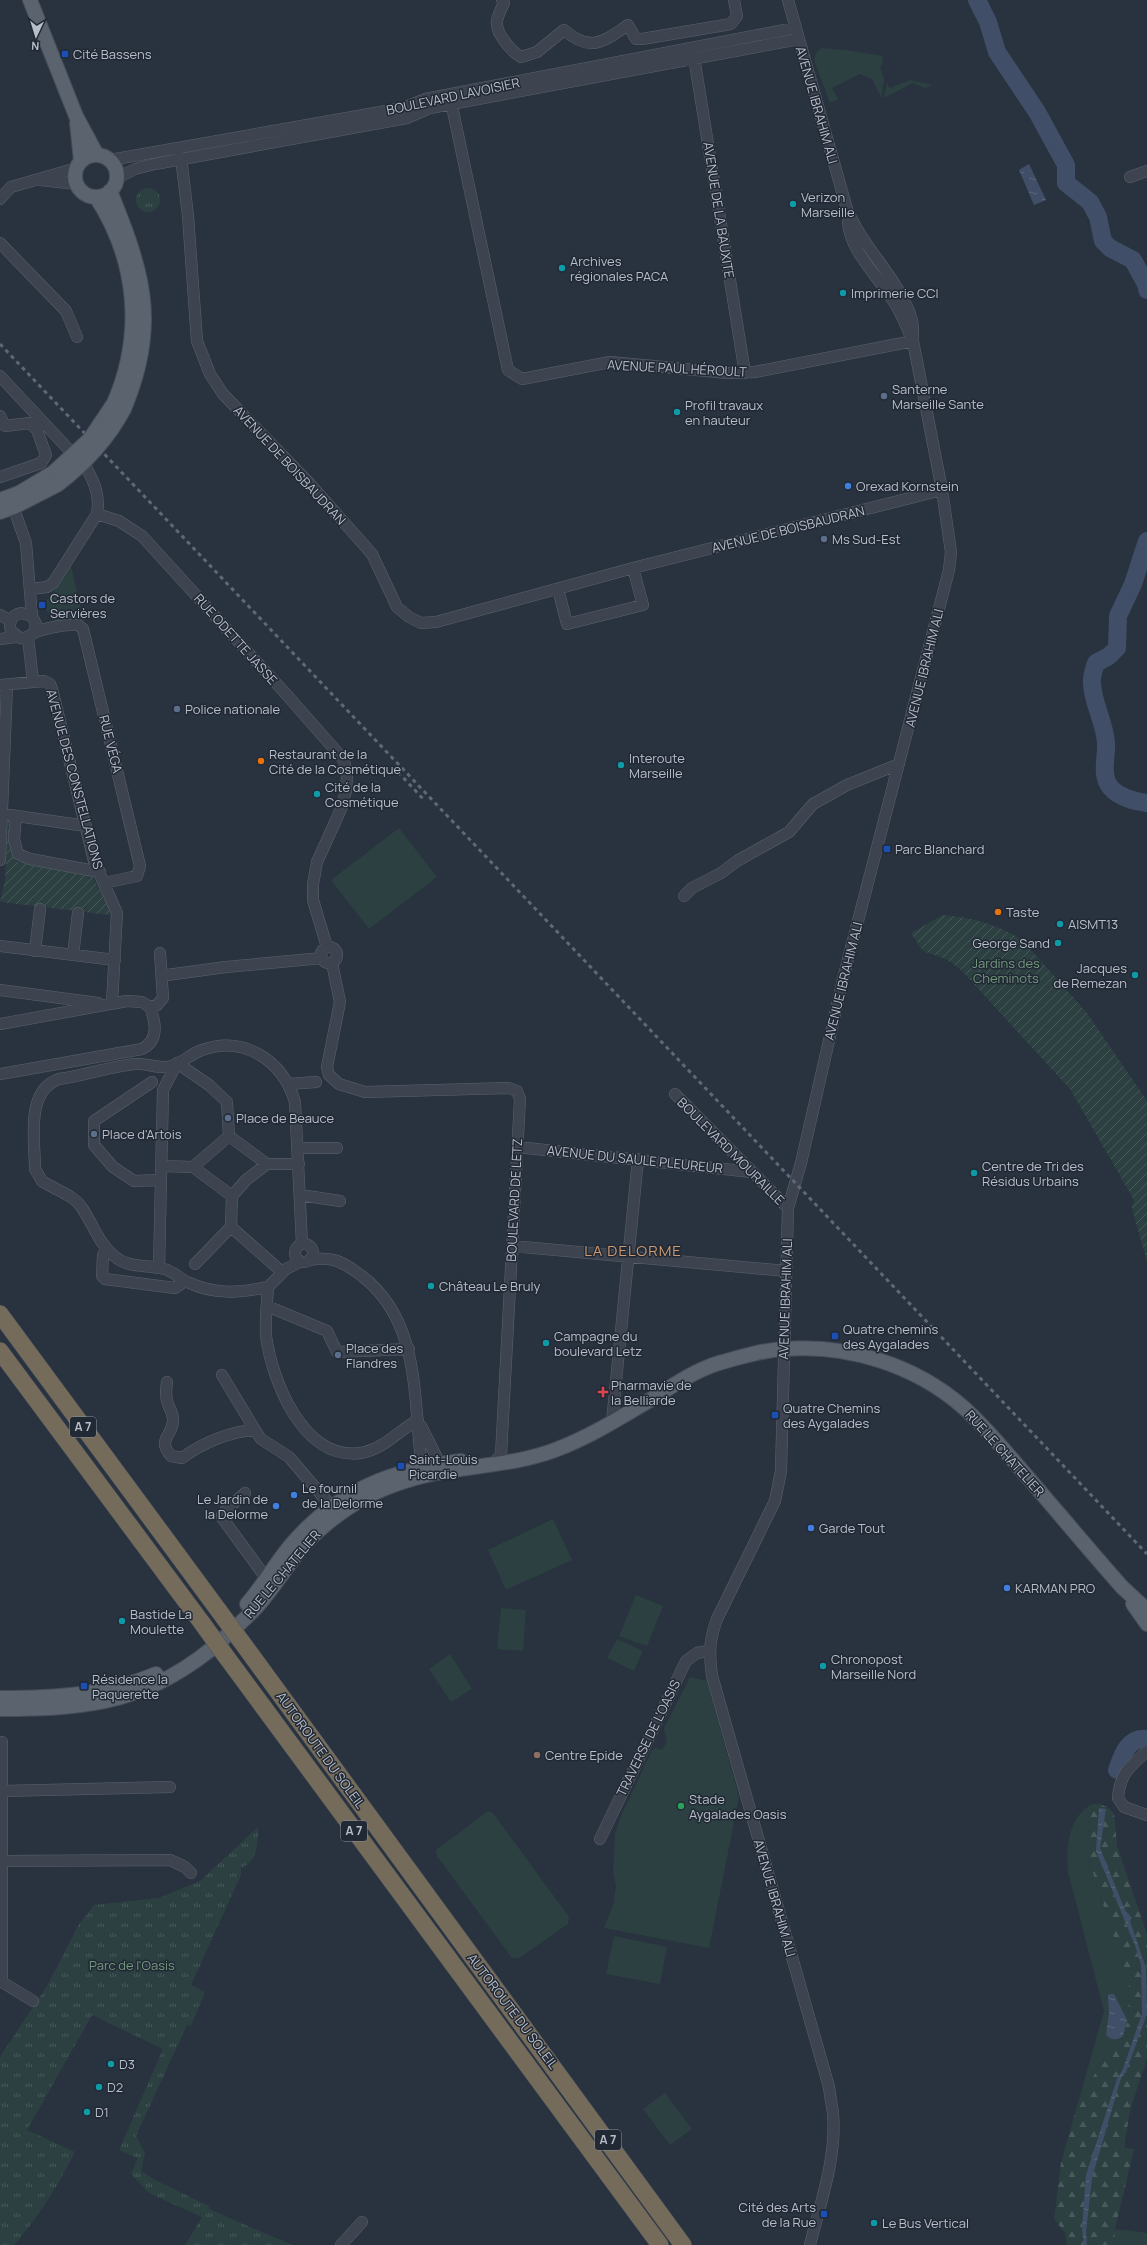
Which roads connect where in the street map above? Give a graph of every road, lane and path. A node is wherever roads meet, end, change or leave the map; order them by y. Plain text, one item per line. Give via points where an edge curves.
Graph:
1 (30, 0) edge
2 (502, 0) edge
3 (734, 0) edge
4 (788, 0) edge
5 (796, 28) junction
6 (799, 39) junction
7 (693, 53) junction
8 (451, 99) junction
9 (76, 116) junction
10 (180, 149) junction
11 (97, 155) junction
12 (110, 160) junction
13 (182, 160) junction
14 (79, 164) junction
15 (1147, 171) edge
16 (1130, 177) dead end
17 (117, 178) junction
18 (33, 179) junction
19 (77, 184) junction
20 (110, 191) junction
21 (96, 196) junction
22 (0, 199) edge
23 (0, 243) edge
24 (77, 337) dead end
25 (913, 341) junction
26 (745, 373) junction
27 (0, 376) edge
28 (119, 406) junction
29 (2, 423) edge
30 (0, 477) edge
31 (942, 490) junction
32 (8, 501) edge
33 (0, 512) edge
34 (97, 514) junction
35 (634, 568) junction
36 (30, 589) junction
37 (558, 589) junction
38 (0, 615) edge
39 (32, 616) junction
40 (14, 617) junction
41 (31, 635) junction
42 (16, 637) junction
43 (0, 639) edge
44 (33, 681) junction
45 (4, 685) edge
46 (899, 764) junction
47 (2, 789) edge
48 (4, 814) junction
49 (16, 816) junction
50 (86, 826) junction
51 (0, 860) edge
52 (100, 872) junction
53 (104, 883) junction
54 (684, 896) dead end
55 (40, 909) dead end
56 (78, 913) dead end
57 (0, 946) edge
58 (35, 951) junction
59 (160, 953) dead end
60 (73, 955) junction
61 (115, 960) junction
62 (327, 960) junction
63 (167, 975) dead end
64 (0, 990) edge
65 (109, 1003) junction
66 (150, 1007) junction
67 (0, 1024) edge
68 (176, 1063) junction
69 (154, 1066) junction
70 (0, 1074) edge
71 (152, 1082) junction
72 (316, 1082) dead end
73 (289, 1084) junction
74 (163, 1090) junction
75 (675, 1094) dead end
76 (229, 1136) junction
77 (517, 1147) junction
78 (298, 1148) junction
79 (337, 1148) dead end
80 (638, 1159) junction
81 (267, 1164) junction
82 (298, 1164) junction
83 (162, 1166) junction
84 (193, 1167) junction
85 (752, 1172) junction
86 (161, 1180) junction
87 (300, 1195) junction
88 (232, 1196) junction
89 (340, 1201) dead end
90 (788, 1208) junction
91 (231, 1227) junction
92 (307, 1246) junction
93 (512, 1246) junction
94 (106, 1249) junction
95 (628, 1256) junction
96 (325, 1258) junction
97 (301, 1259) junction
98 (195, 1264) dead end
99 (159, 1268) junction
100 (284, 1271) junction
101 (786, 1271) junction
102 (185, 1281) junction
103 (268, 1287) junction
104 (267, 1306) junction
105 (0, 1314) edge
106 (409, 1349) junction
107 (784, 1349) junction
108 (0, 1351) edge
109 (222, 1375) dead end
110 (167, 1382) dead end
111 (418, 1420) junction
112 (612, 1422) junction
113 (255, 1430) junction
114 (593, 1432) junction
115 (501, 1455) junction
116 (491, 1466) junction
117 (438, 1469) junction
118 (422, 1472) junction
119 (245, 1493) dead end
120 (336, 1511) junction
121 (266, 1578) junction
122 (1122, 1587) junction
123 (1147, 1610) edge
124 (1147, 1624) edge
125 (708, 1651) junction
126 (0, 1698) edge
127 (0, 1709) edge
128 (2, 1742) dead end
129 (1147, 1751) edge
130 (170, 1788) dead end
131 (2, 1791) junction
132 (1147, 1815) edge
133 (600, 1839) dead end
134 (2, 1861) junction
135 (191, 1873) dead end
136 (1, 1967) edge
137 (1, 1984) edge
138 (33, 2001) dead end
139 (362, 2222) dead end
140 (341, 2245) edge
141 (660, 2245) edge
142 (684, 2245) edge
143 (810, 2245) edge

1 - 9 main road
2 - 3 street via 504,3 497,29 515,54 521,57 537,52 564,30 576,40 587,43 602,42 628,25 636,39 642,39 730,24 737,16
4 - 5 street, AVENUE IBRAHIM ALI
5 - 6 street, AVENUE IBRAHIM ALI
5 - 7 street, BOULEVARD LAVOISIER
6 - 7 street, BOULEVARD LAVOISIER
6 - 25 street, AVENUE IBRAHIM ALI via 847,209 855,228 902,297 912,318
7 - 8 street, BOULEVARD LAVOISIER
7 - 26 street, AVENUE DE LA BAUXITE
8 - 10 street, BOULEVARD LAVOISIER via 425,99 403,108
8 - 13 street, BOULEVARD LAVOISIER via 407,118
8 - 26 street, AVENUE PAUL HÉROULT via 508,370 522,379 610,362 728,374
9 - 11 main road
9 - 14 main road
10 - 12 street, BOULEVARD LAVOISIER
10 - 13 street, AVENUE DE BOISBAUDRAN
11 - 12 main road
11 - 14 main road via 88,156
12 - 17 main road via 116,168
13 - 17 street, BOULEVARD LAVOISIER via 135,169
13 - 37 street, AVENUE DE BOISBAUDRAN via 197,341 210,374 223,394 310,484 372,554 397,607 421,623 436,622
14 - 18 street
14 - 19 main road via 75,176
15 - 16 street
17 - 20 main road
18 - 19 street
18 - 22 street via 11,187
19 - 21 main road via 88,195
20 - 21 main road
20 - 28 main road via 140,274 143,296 143,349 139,368
21 - 28 main road via 108,215 125,258 133,296 133,334
23 - 24 street via 66,311
25 - 26 street, AVENUE PAUL HÉROULT
25 - 31 street, AVENUE IBRAHIM ALI
27 - 34 street via 86,469 96,487 99,504
28 - 32 main road, bridge via 116,425 70,476 55,478
29 - 30 street via 30,423 35,426 46,456 41,463
31 - 35 street, AVENUE DE BOISBAUDRAN
31 - 46 street, AVENUE IBRAHIM ALI via 951,552 949,570
32 - 33 main road
32 - 36 street via 26,543
34 - 36 street via 53,583 47,588
34 - 62 street, RUE ODETTE JASSE via 119,521 142,536 344,760 346,791 341,809 317,862 313,884 313,900 327,947 336,951 336,959
35 - 37 street, AVENUE DE BOISBAUDRAN
35 - 37 street via 643,605 567,624
36 - 39 street
36 - 40 street via 26,602
38 - 40 street
39 - 40 street via 25,613
39 - 41 street via 36,624
40 - 42 street via 10,628
41 - 42 street
41 - 44 street, AVENUE DES CONSTELLATIONS
41 - 53 street, RUE VÉGA via 71,624 83,629 140,866 137,876
42 - 43 street
44 - 45 street
44 - 50 street, AVENUE DES CONSTELLATIONS via 44,681 50,684 52,689
45 - 47 street
46 - 54 street via 847,785 813,804 788,832 692,888
46 - 90 street, AVENUE IBRAHIM ALI via 844,975 801,1163
47 - 48 street
48 - 49 street
48 - 51 street
49 - 50 street
49 - 52 street via 14,839 18,854 30,859
50 - 52 street, AVENUE DES CONSTELLATIONS via 94,861
52 - 53 street, AVENUE DES CONSTELLATIONS
53 - 61 street, AVENUE DES CONSTELLATIONS via 117,913
55 - 58 street
56 - 60 street
57 - 58 street
58 - 60 street
59 - 66 street via 163,998 157,1005
60 - 61 street
61 - 65 street, AVENUE DES CONSTELLATIONS
62 - 63 street via 226,966
62 - 77 street, BOULEVARD DE LETZ via 340,1002 327,1067 329,1075 339,1084 365,1092 509,1088 517,1091 520,1099
64 - 65 street
65 - 66 street via 142,1002
65 - 67 street
66 - 70 street via 154,1018 155,1036 142,1049
68 - 69 street via 166,1067
68 - 73 street via 200,1050 214,1046 242,1047 265,1056
68 - 74 street
68 - 76 street via 209,1085 228,1102
69 - 71 street
69 - 94 street via 136,1064 59,1079 50,1082 38,1098 35,1110 35,1169 38,1176 42,1181 77,1201
71 - 74 street
71 - 86 street via 94,1122 94,1145 113,1167 134,1181
72 - 73 street
73 - 78 street via 295,1102
74 - 83 street
75 - 85 street, BOULEVARD MOURAILLE
76 - 81 street
76 - 84 street
77 - 80 street, AVENUE DU SAULE PLEUREUR
77 - 93 street, BOULEVARD DE LETZ
78 - 79 street
78 - 82 street
80 - 85 street, AVENUE DU SAULE PLEUREUR
80 - 95 street
81 - 82 street
81 - 88 street via 246,1180
82 - 87 street
83 - 84 street
83 - 86 street
84 - 88 street
85 - 90 street, BOULEVARD MOURAILLE
86 - 99 street
87 - 89 street
87 - 92 street
88 - 91 street
90 - 101 street, AVENUE IBRAHIM ALI
91 - 98 street
91 - 100 street
92 - 96 street
92 - 97 street via 313,1252
92 - 97 street via 295,1250
93 - 95 street
93 - 115 street, BOULEVARD DE LETZ
94 - 99 street via 124,1263 143,1268
94 - 102 street via 103,1255 102,1276 105,1279 175,1288
95 - 101 street
95 - 112 street
96 - 97 street
96 - 106 street via 347,1265 374,1285 387,1302
97 - 100 street
99 - 102 street via 176,1274
100 - 103 street
101 - 107 street, AVENUE IBRAHIM ALI
102 - 103 street via 212,1291 228,1293
103 - 104 street
104 - 106 street via 324,1329 337,1352
104 - 111 street via 266,1334 279,1388 297,1419 319,1442 338,1451 360,1453 377,1448
105 - 142 highway, AUTOROUTE DU SOLEIL / A 7, bridge
106 - 111 street
107 - 112 main road, RUE LE CHATELIER via 718,1363 682,1379
107 - 122 main road, RUE LE CHATELIER via 844,1352 869,1357 911,1372 936,1386 961,1405 995,1439
107 - 125 street, AVENUE IBRAHIM ALI via 781,1471 775,1502 717,1619
108 - 141 highway, AUTOROUTE DU SOLEIL / A 7, bridge
109 - 113 street
110 - 113 street via 166,1395 173,1414 173,1422 164,1440 171,1456 182,1458 196,1448 245,1430
111 - 117 street via 436,1456
111 - 118 street
112 - 114 main road, RUE LE CHATELIER
113 - 120 street via 261,1438 288,1457
114 - 115 main road, RUE LE CHATELIER
114 - 116 main road, RUE LE CHATELIER via 555,1450
115 - 116 street
115 - 117 main road, RUE LE CHATELIER
116 - 117 main road, RUE LE CHATELIER
117 - 118 main road, RUE LE CHATELIER
118 - 120 main road, RUE LE CHATELIER via 381,1478 352,1493
119 - 121 street via 225,1511 222,1515 223,1520
120 - 121 main road, RUE LE CHATELIER via 305,1530
120 - 127 main road, RUE LE CHATELIER via 311,1537 244,1620 185,1669 147,1688 97,1703 58,1708
121 - 126 main road, RUE LE CHATELIER via 234,1618 191,1654 164,1670 113,1688 52,1697
122 - 123 main road, RUE LE CHATELIER
122 - 124 main road, RUE LE CHATELIER
125 - 133 street, TRAVERSE DE L'OASIS via 697,1653 686,1661
125 - 143 street, AVENUE IBRAHIM ALI via 712,1676 828,2087 833,2115 828,2167
128 - 131 street
129 - 132 street via 1123,1774 1118,1798 1124,1807
130 - 131 street
131 - 134 street
134 - 135 street via 170,1860
134 - 136 street
136 - 137 street
137 - 138 street
139 - 140 street

